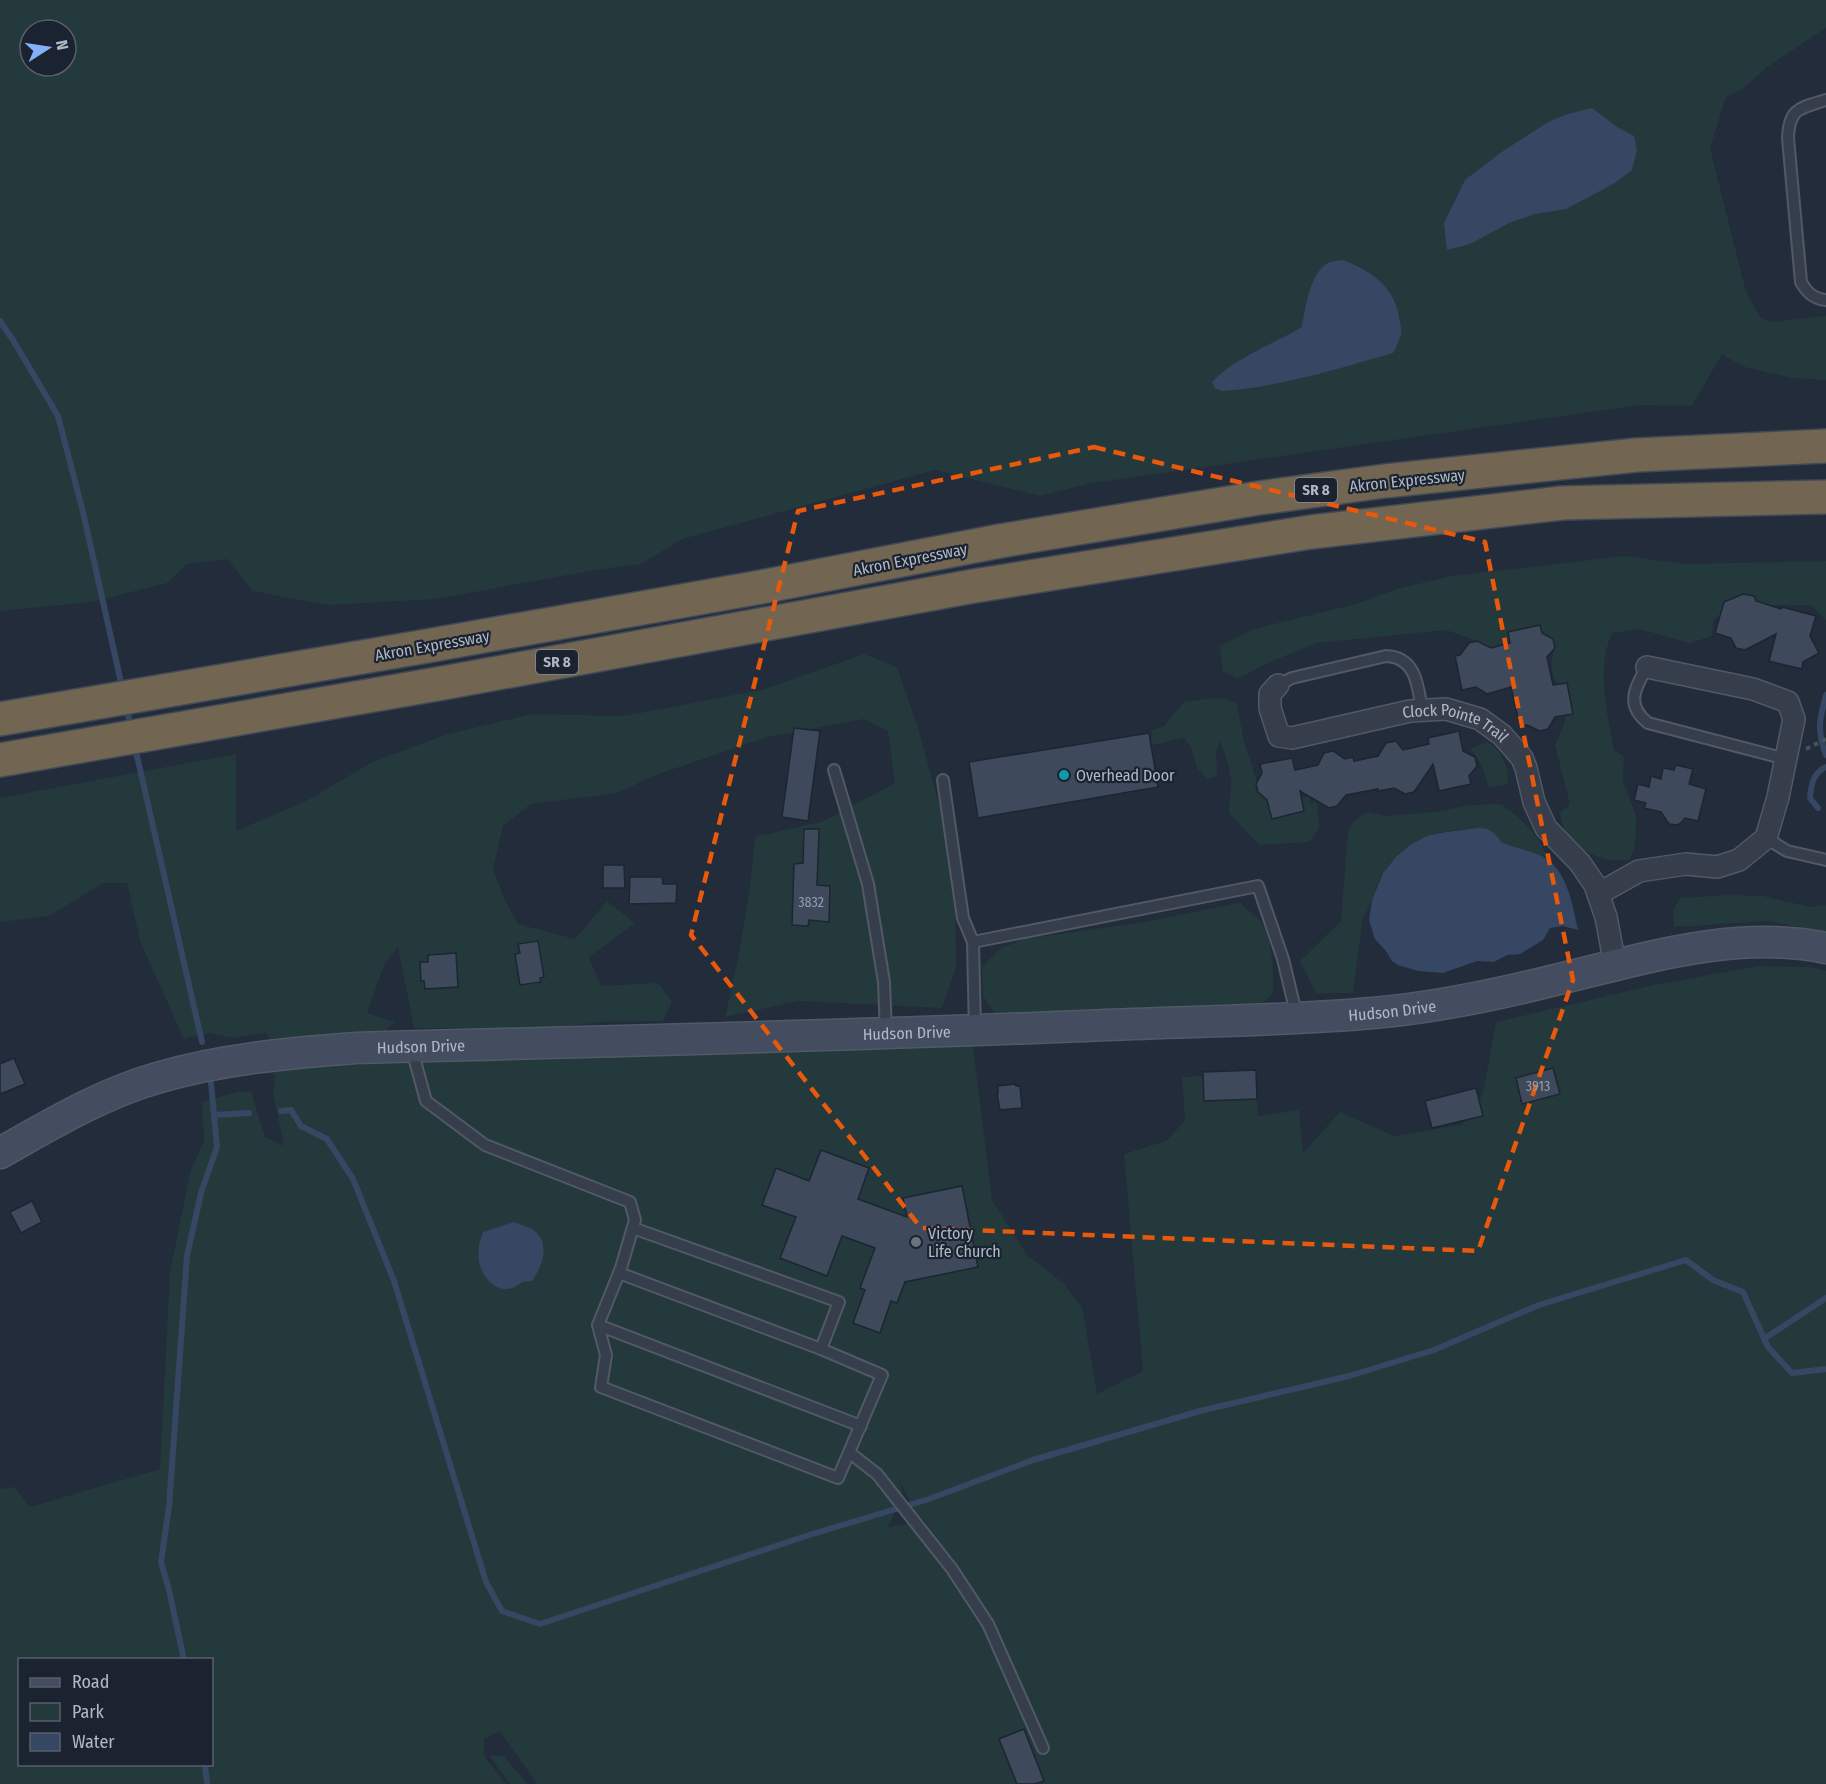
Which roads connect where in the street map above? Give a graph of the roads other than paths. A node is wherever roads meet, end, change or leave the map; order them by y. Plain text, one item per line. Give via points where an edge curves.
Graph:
1 (1826, 100) edge
2 (1826, 300) edge
3 (1826, 446) edge
4 (1826, 497) edge
5 (1647, 667) joint
6 (1278, 685) joint
7 (1422, 710) junction
8 (4, 719) edge
9 (5, 759) edge
10 (1786, 759) junction
11 (834, 770) dead end
12 (943, 780) dead end
13 (1766, 837) junction
14 (1826, 860) edge
15 (1598, 894) junction
16 (973, 942) junction
17 (1826, 948) edge
18 (1615, 965) junction
19 (1297, 1018) junction
20 (975, 1030) junction
21 (886, 1033) junction
22 (411, 1047) junction
23 (0, 1153) edge
24 (633, 1228) junction
25 (619, 1273) junction
26 (598, 1325) junction
27 (821, 1349) junction
28 (861, 1426) junction
29 (850, 1453) junction
30 (1043, 1748) dead end

1 - 2 lane via 1797,111 1790,118 1788,138 1802,282 1806,291
3 - 8 highway, Akron Expressway / SR 8 via 1636,455 1259,498
4 - 9 highway, SR 8 via 1562,503 1311,532 974,586
5 - 10 street via 1753,689 1788,702 1794,719
5 - 10 lane via 1634,703 1636,712 1648,723
6 - 7 lane via 1292,678 1393,656 1413,672
6 - 7 street, Clock Pointe Trail via 1270,694 1269,708 1280,736 1292,738
7 - 15 street, Clock Pointe Trail via 1446,709 1480,719 1502,735 1527,768 1534,802 1546,828 1580,862
10 - 13 street
11 - 21 lane via 868,884 884,982
12 - 16 lane via 963,918
13 - 14 lane via 1787,850
13 - 15 street via 1738,860 1717,867 1686,864 1639,872
15 - 18 street, Clock Pointe Trail
16 - 19 lane via 1258,886 1283,959
16 - 20 lane
17 - 18 street, Hudson Drive via 1740,943
18 - 19 street, Hudson Drive via 1441,1005
19 - 20 street, Hudson Drive
20 - 21 street, Hudson Drive
21 - 22 street, Hudson Drive
22 - 23 street, Hudson Drive via 296,1052 156,1078 94,1103
22 - 24 lane via 426,1101 485,1145 630,1202
24 - 25 lane
24 - 27 lane via 839,1302
25 - 26 lane
25 - 27 lane
26 - 28 lane
26 - 29 lane via 606,1355 601,1387 838,1478
27 - 28 lane via 882,1375
28 - 29 lane
29 - 30 lane via 877,1474 952,1569 988,1624

